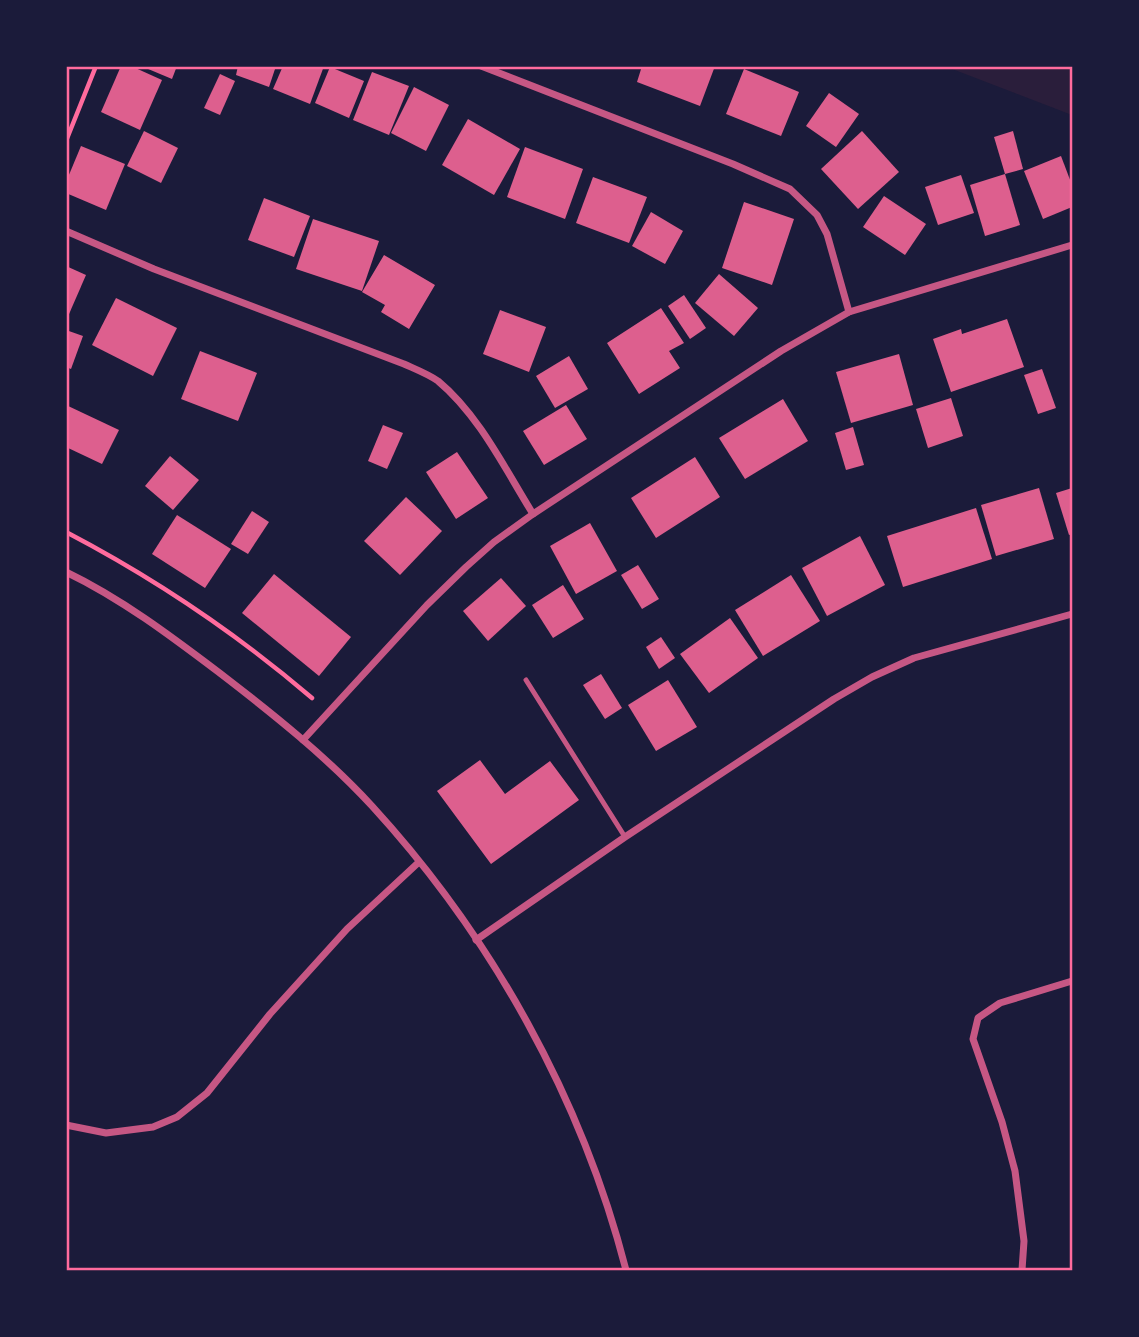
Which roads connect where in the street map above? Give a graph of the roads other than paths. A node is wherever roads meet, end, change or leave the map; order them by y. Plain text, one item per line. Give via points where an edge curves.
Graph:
1 (481, 66) edge
2 (66, 231) edge
3 (1073, 245) edge
4 (849, 312) junction
5 (533, 514) junction
6 (66, 572) edge
7 (1073, 614) edge
8 (526, 680) dead end
9 (303, 740) junction
10 (625, 837) junction
11 (419, 862) junction
12 (476, 940) junction
13 (1073, 981) edge
14 (66, 1125) edge
15 (626, 1270) edge
16 (1022, 1270) edge

1 - 4 street via 790,189 817,215 827,234
2 - 5 street via 436,379 474,421
3 - 4 street
4 - 5 street via 781,351
5 - 9 street via 494,542 427,605
6 - 9 street via 158,628
7 - 10 street via 892,666
8 - 10 lane
9 - 11 street via 371,805
10 - 12 street
11 - 12 street
11 - 14 street via 347,929 207,1093 177,1117 153,1126 106,1133
12 - 15 street via 516,1001 562,1090 583,1138
13 - 16 street via 1000,1003 978,1018 973,1039 1015,1171 1024,1241

